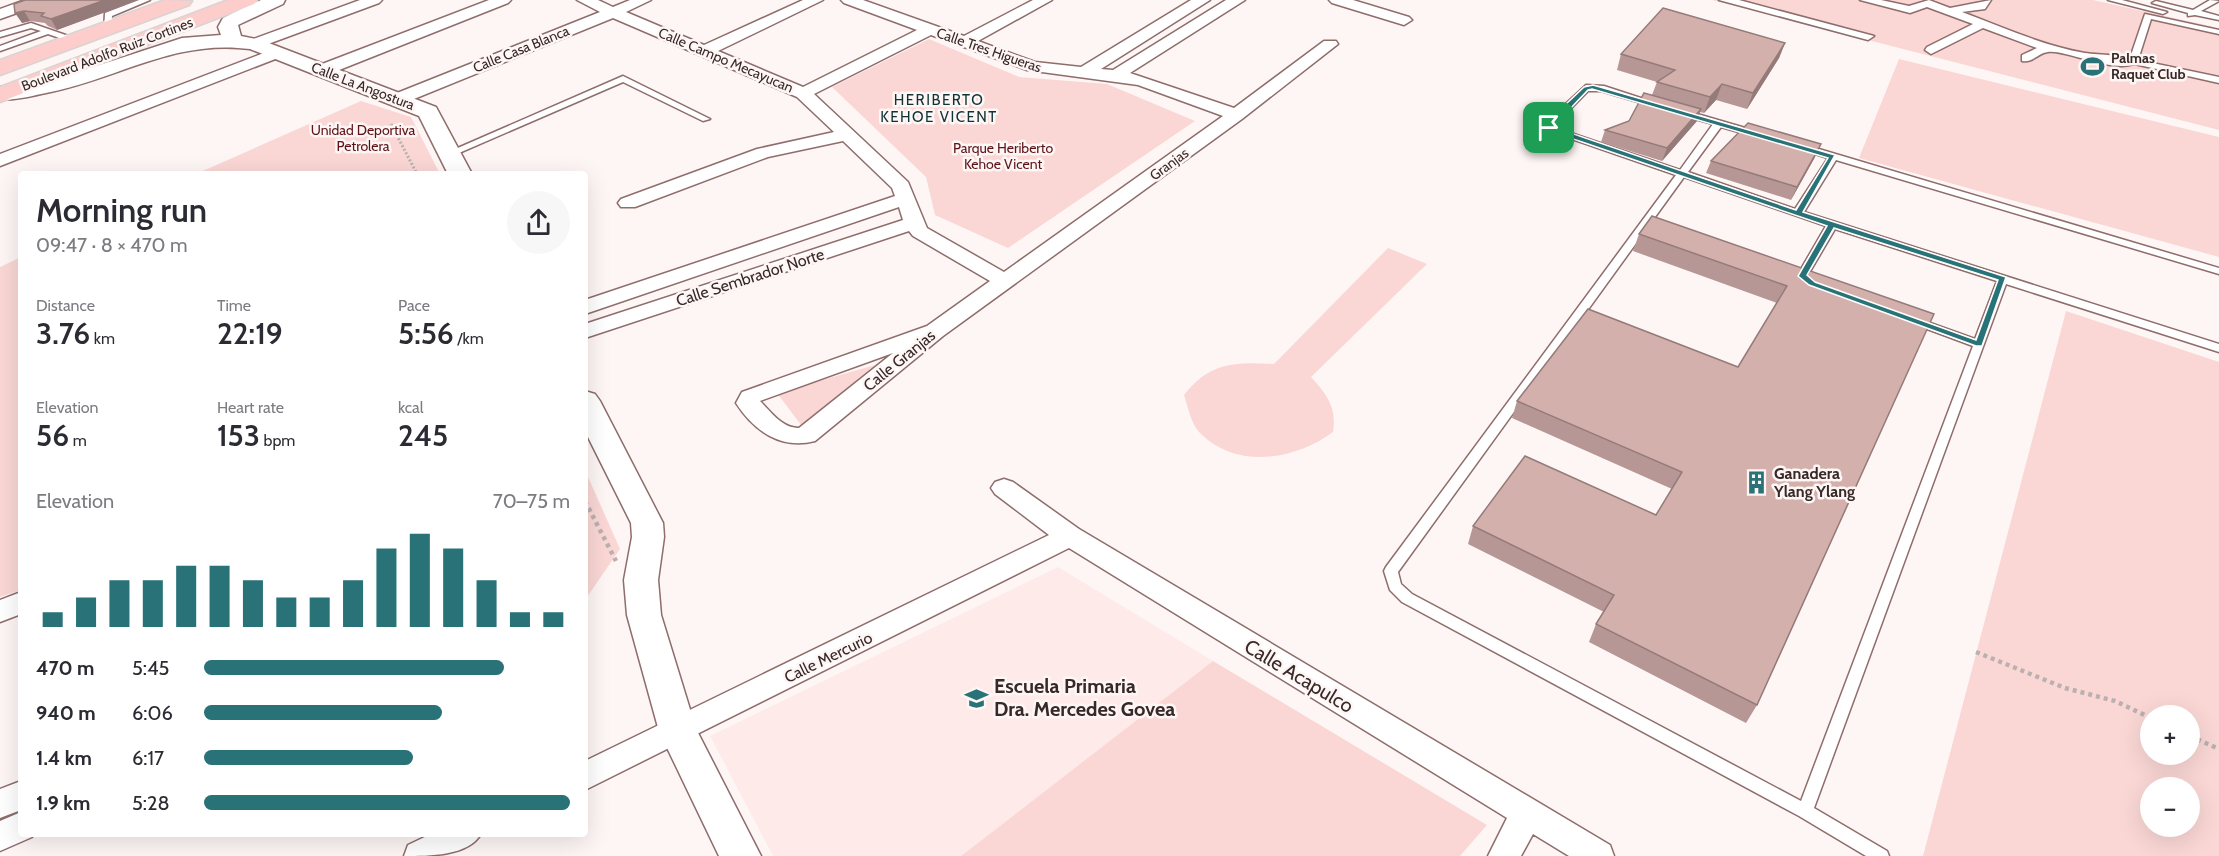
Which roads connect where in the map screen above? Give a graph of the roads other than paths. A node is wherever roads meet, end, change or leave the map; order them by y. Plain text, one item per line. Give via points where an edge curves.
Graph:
1 (18, 0) edge
2 (40, 0) edge
3 (146, 0) edge
4 (184, 0) edge
5 (247, 0) edge
6 (276, 0) edge
7 (374, 0) edge
8 (503, 0) edge
9 (585, 0) edge
10 (643, 0) edge
11 (815, 0) edge
12 (849, 0) edge
13 (1044, 0) edge
14 (1202, 0) edge
15 (1237, 0) edge
16 (1337, 0) edge
17 (1725, 0) edge
18 (1866, 0) edge
19 (1985, 0) edge
20 (2112, 0) edge
21 (2140, 0) edge
22 (2216, 0) edge
23 (1923, 1) edge
24 (0, 6) edge
25 (614, 12) junction
26 (1970, 13) junction
27 (0, 14) edge
28 (2191, 15) junction
29 (2219, 18) edge
30 (1404, 20) dead end
31 (1982, 24) junction
32 (2219, 24) edge
33 (107, 28) junction
34 (929, 30) junction
35 (47, 32) junction
36 (2219, 32) edge
37 (0, 35) edge
38 (1868, 36) dead end
39 (232, 39) junction
40 (74, 41) junction
41 (965, 42) junction
42 (254, 44) junction
43 (1330, 44) dead end
44 (2049, 46) junction
45 (1931, 50) dead end
46 (704, 51) junction
47 (277, 53) junction
48 (2026, 58) dead end
49 (3, 59) edge
50 (2133, 61) junction
51 (323, 70) junction
52 (1082, 73) junction
53 (1116, 75) junction
54 (2219, 80) edge
55 (803, 93) junction
56 (1, 94) edge
57 (398, 99) junction
58 (825, 115) junction
59 (1236, 115) junction
60 (706, 119) dead end
61 (1719, 123) junction
62 (847, 135) junction
63 (1764, 136) edge
64 (1787, 143) edge
65 (449, 153) junction
66 (763, 153) junction
67 (1833, 157) junction
68 (0, 160) edge
69 (458, 171) edge
70 (1683, 174) junction
71 (907, 198) junction
72 (628, 203) dead end
73 (1798, 213) junction
74 (914, 223) junction
75 (1832, 225) junction
76 (726, 259) junction
77 (2219, 271) edge
78 (2002, 279) junction
79 (738, 280) junction
80 (1006, 282) junction
81 (1823, 288) edge
82 (588, 306) edge
83 (1901, 316) edge
84 (588, 330) edge
85 (935, 331) junction
86 (1979, 344) junction
87 (2219, 348) edge
88 (588, 407) edge
89 (1004, 488) dead end
90 (1071, 536) junction
91 (18, 604) edge
92 (0, 611) edge
93 (678, 731) junction
94 (588, 775) edge
95 (18, 796) edge
96 (0, 804) edge
97 (1805, 811) junction
98 (1527, 814) junction
99 (18, 828) edge
100 (0, 836) edge
101 (459, 837) edge
102 (420, 856) edge
103 (740, 856) edge
104 (1504, 856) edge
105 (1598, 856) edge
106 (1881, 856) edge

1 - 24 street
2 - 27 street
3 - 33 lane via 108,15
4 - 33 main road, Boulevard Adolfo Ruiz Cortines
5 - 56 main road, Boulevard Adolfo Ruiz Cortines
6 - 39 street via 230,22
7 - 42 street
8 - 51 street
9 - 25 street, Calle Campo Mecayucan
10 - 25 street, Calle Casa Blanca
11 - 46 street
12 - 34 street, Calle Tres Higueras
13 - 41 street
14 - 52 street
15 - 53 street
16 - 30 street
17 - 38 street
18 - 23 street via 1910,10
19 - 26 street
20 - 28 lane
21 - 28 lane
22 - 28 lane
23 - 26 street
25 - 46 street, Calle Campo Mecayucan
25 - 57 street, Calle Casa Blanca
26 - 31 street
28 - 29 lane
28 - 32 lane
31 - 44 street
31 - 45 street
33 - 40 main road, Boulevard Adolfo Ruiz Cortines
34 - 41 street, Calle Tres Higueras
34 - 55 street
35 - 37 lane via 29,25
35 - 40 lane
35 - 49 lane
36 - 50 lane via 2148,16
39 - 42 street, Calle La Angostura
39 - 56 street, Calle La Angostura via 168,46 67,81
40 - 49 main road, Boulevard Adolfo Ruiz Cortines
41 - 52 street, Calle Tres Higueras via 1041,70
42 - 47 street, Calle La Angostura
43 - 59 street, Granjas
44 - 48 street
44 - 50 street via 2107,60
46 - 55 street, Calle Campo Mecayucan
47 - 51 street, Calle La Angostura
47 - 68 street
50 - 54 lane
51 - 57 street, Calle La Angostura
52 - 53 street, Calle Tres Higueras
53 - 59 street, Calle Tres Higueras
55 - 58 street, Calle Campo Mecayucan
57 - 65 street, Calle La Angostura via 428,112
58 - 62 street, Calle Campo Mecayucan
58 - 66 street
59 - 80 street, Granjas
60 - 65 lane via 623,79
61 - 63 lane
61 - 70 lane
61 - 70 lane via 1601,88 1586,88 1549,124 1549,128
62 - 66 street
62 - 71 street, Calle Campo Mecayucan via 902,186
64 - 67 lane
65 - 69 street, Calle La Angostura
66 - 72 street
67 - 73 lane
67 - 77 lane
70 - 73 lane
70 - 97 lane via 1391,571 1395,586 1407,598
71 - 74 street, Calle Campo Mecayucan
71 - 76 street, Calle Sembrador Norte
73 - 75 lane
74 - 79 street, Calle Sembrador Norte
74 - 80 street via 927,237
75 - 78 lane
75 - 81 lane via 1802,276
76 - 79 street
76 - 82 street, Calle Sembrador Norte
78 - 86 lane
78 - 87 lane
79 - 84 street, Calle Sembrador Norte
80 - 85 street, Calle Granjas
83 - 86 lane
85 - 85 street, Calle Granjas via 750,397 748,403 783,436 792,439 806,435
86 - 97 lane
88 - 93 street via 647,523 641,597
89 - 90 street, Calle Acapulco
90 - 93 street, Calle Mercurio
90 - 98 street, Calle Acapulco
91 - 92 street
93 - 94 street, Calle Mercurio
93 - 103 street
95 - 96 street
97 - 106 lane
98 - 104 street
98 - 105 street, Calle Acapulco
99 - 100 street
101 - 102 street

